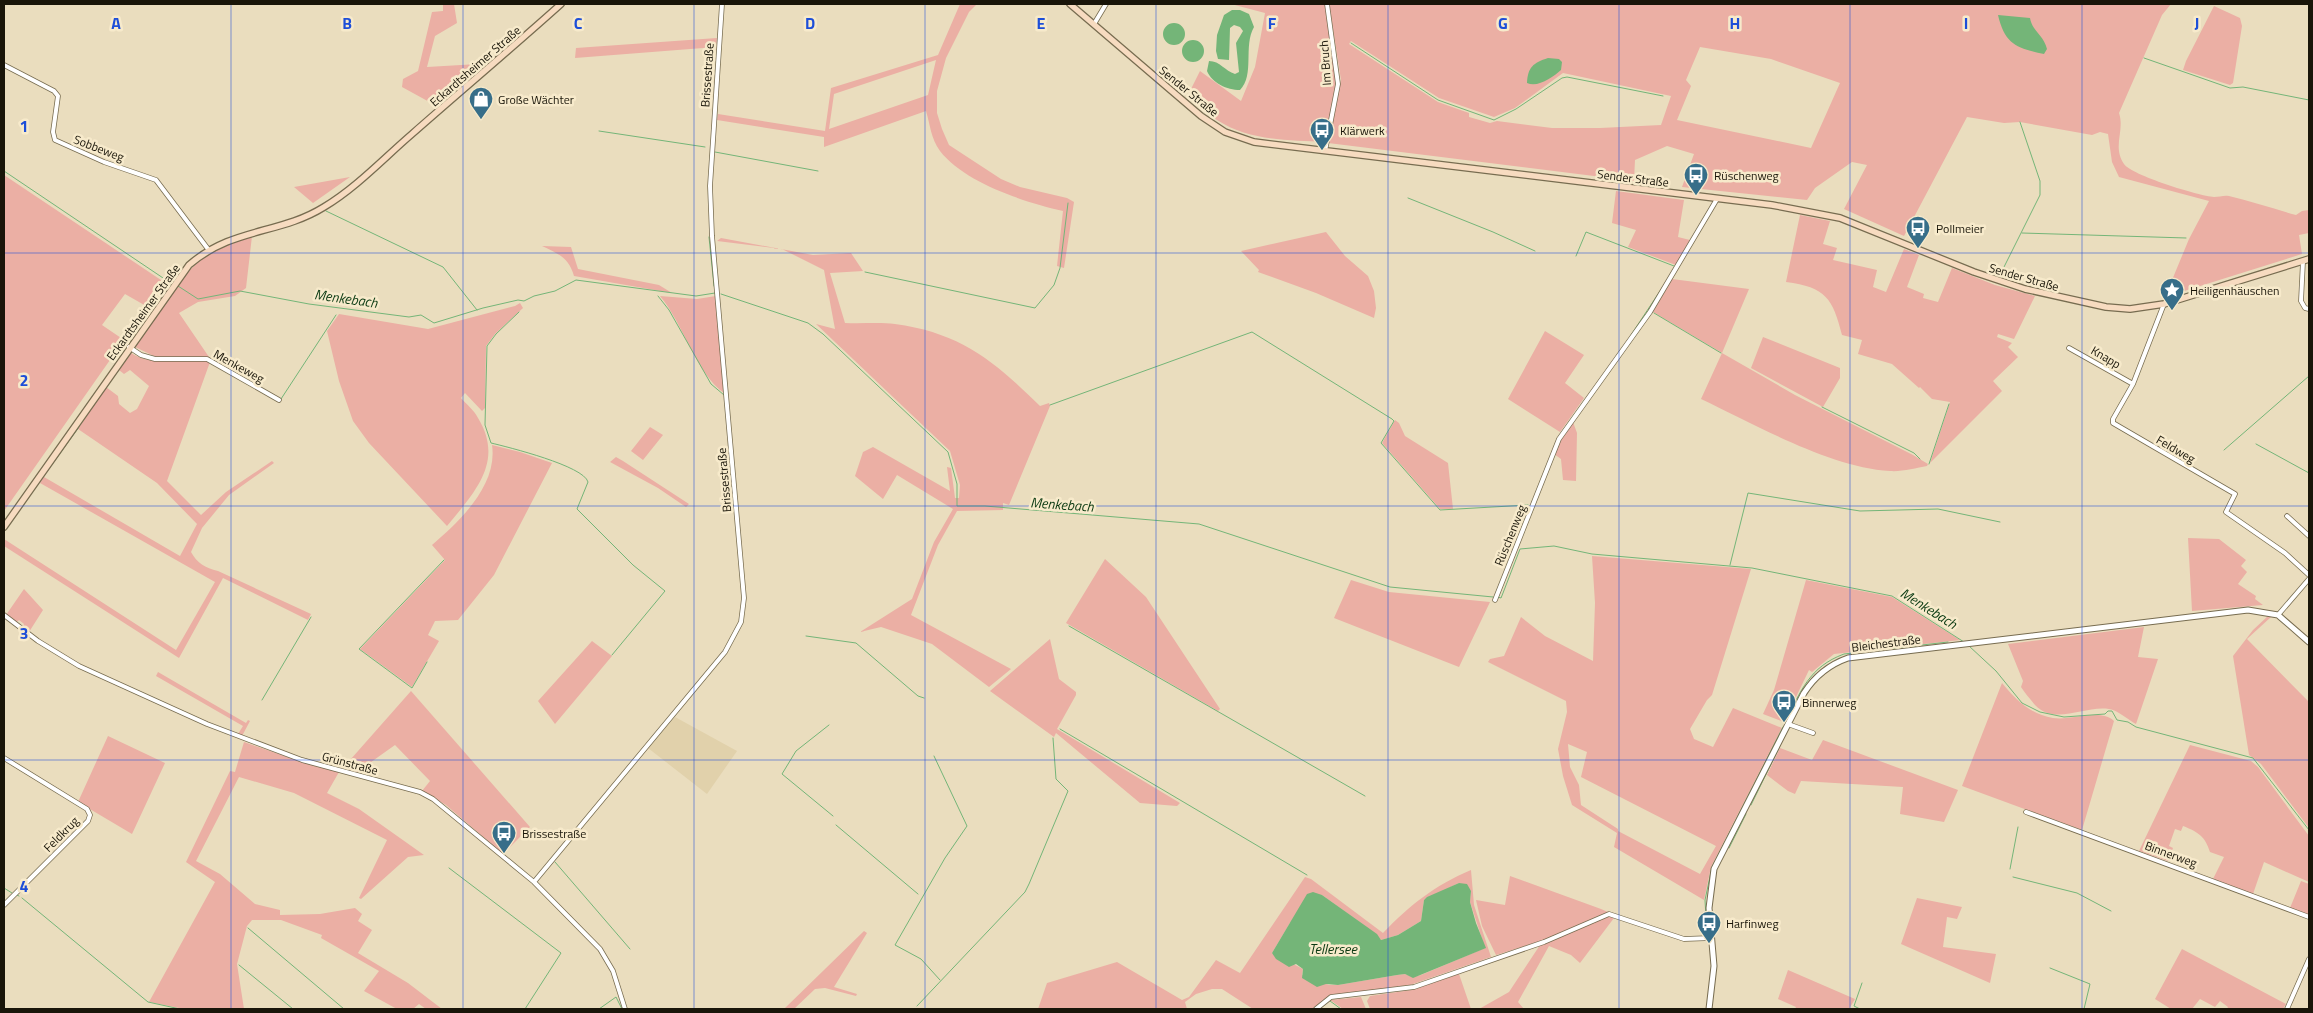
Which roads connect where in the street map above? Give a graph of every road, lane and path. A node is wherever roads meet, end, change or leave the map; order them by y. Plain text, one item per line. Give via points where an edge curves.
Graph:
1 (561, 4) edge
2 (722, 4) edge
3 (1070, 4) edge
4 (1106, 4) edge
5 (1328, 4) edge
6 (1094, 24) junction
7 (4, 65) edge
8 (1325, 151) junction
9 (1717, 199) junction
10 (208, 249) junction
11 (2309, 259) edge
12 (2303, 261) junction
13 (2164, 304) junction
14 (2309, 309) edge
15 (129, 347) junction
16 (2069, 348) dead end
17 (2133, 384) junction
18 (279, 400) dead end
19 (2287, 516) dead end
20 (4, 528) edge
21 (2309, 536) edge
22 (2309, 577) edge
23 (1495, 600) dead end
24 (4, 615) edge
25 (2278, 615) junction
26 (2309, 642) edge
27 (1788, 724) junction
28 (1812, 733) dead end
29 (4, 758) edge
30 (2026, 812) dead end
31 (534, 882) junction
32 (4, 905) edge
33 (2309, 916) edge
34 (1711, 938) junction
35 (2309, 959) edge
36 (625, 1009) edge
37 (1316, 1009) edge
38 (1709, 1009) edge
39 (2287, 1009) edge

1 - 10 main road, Eckardtsheimer Straße via 325,207 301,219 251,232
2 - 31 street, Brissestraße via 710,186 744,598 741,622 725,652
3 - 6 main road, Sender Straße
4 - 6 street
5 - 8 street, Im Bruch via 1338,84
6 - 8 main road, Sender Straße via 1201,116 1225,132 1254,142
7 - 10 street, Sobbeweg via 58,96 53,132 55,140 156,180
8 - 9 main road, Sender Straße
9 - 13 main road, Sender Straße via 1840,218 1974,272 2053,296 2130,309
9 - 23 street, Rüschenweg via 1650,312 1559,439
10 - 15 main road, Eckardtsheimer Straße via 189,265
11 - 12 main road, Sender Straße
12 - 13 main road, Sender Straße
12 - 14 street via 2301,301
13 - 17 street, Feldweg
15 - 18 street, Menkeweg via 155,360 207,359
15 - 20 main road, Eckardtsheimer Straße
16 - 17 street, Knapp
17 - 22 street, Feldweg via 2113,419 2116,426 2235,494 2226,512 2285,553
19 - 21 street
22 - 25 street
24 - 31 street, Grünstraße via 79,666 207,724 302,760 420,792 445,807
25 - 26 street, Bleichestraße
25 - 27 street, Bleichestraße via 2248,610 1848,658 1821,672 1810,684
27 - 28 street
27 - 34 street, Bleichestraße via 1714,869 1709,899
29 - 32 street, Feldkrug via 87,809 90,818
30 - 33 street, Binnerweg
31 - 36 street, Grünstraße via 604,954
34 - 37 street via 1684,939 1608,914 1544,942 1414,987 1331,997
34 - 38 street, Bleichestraße via 1714,966
35 - 39 street

